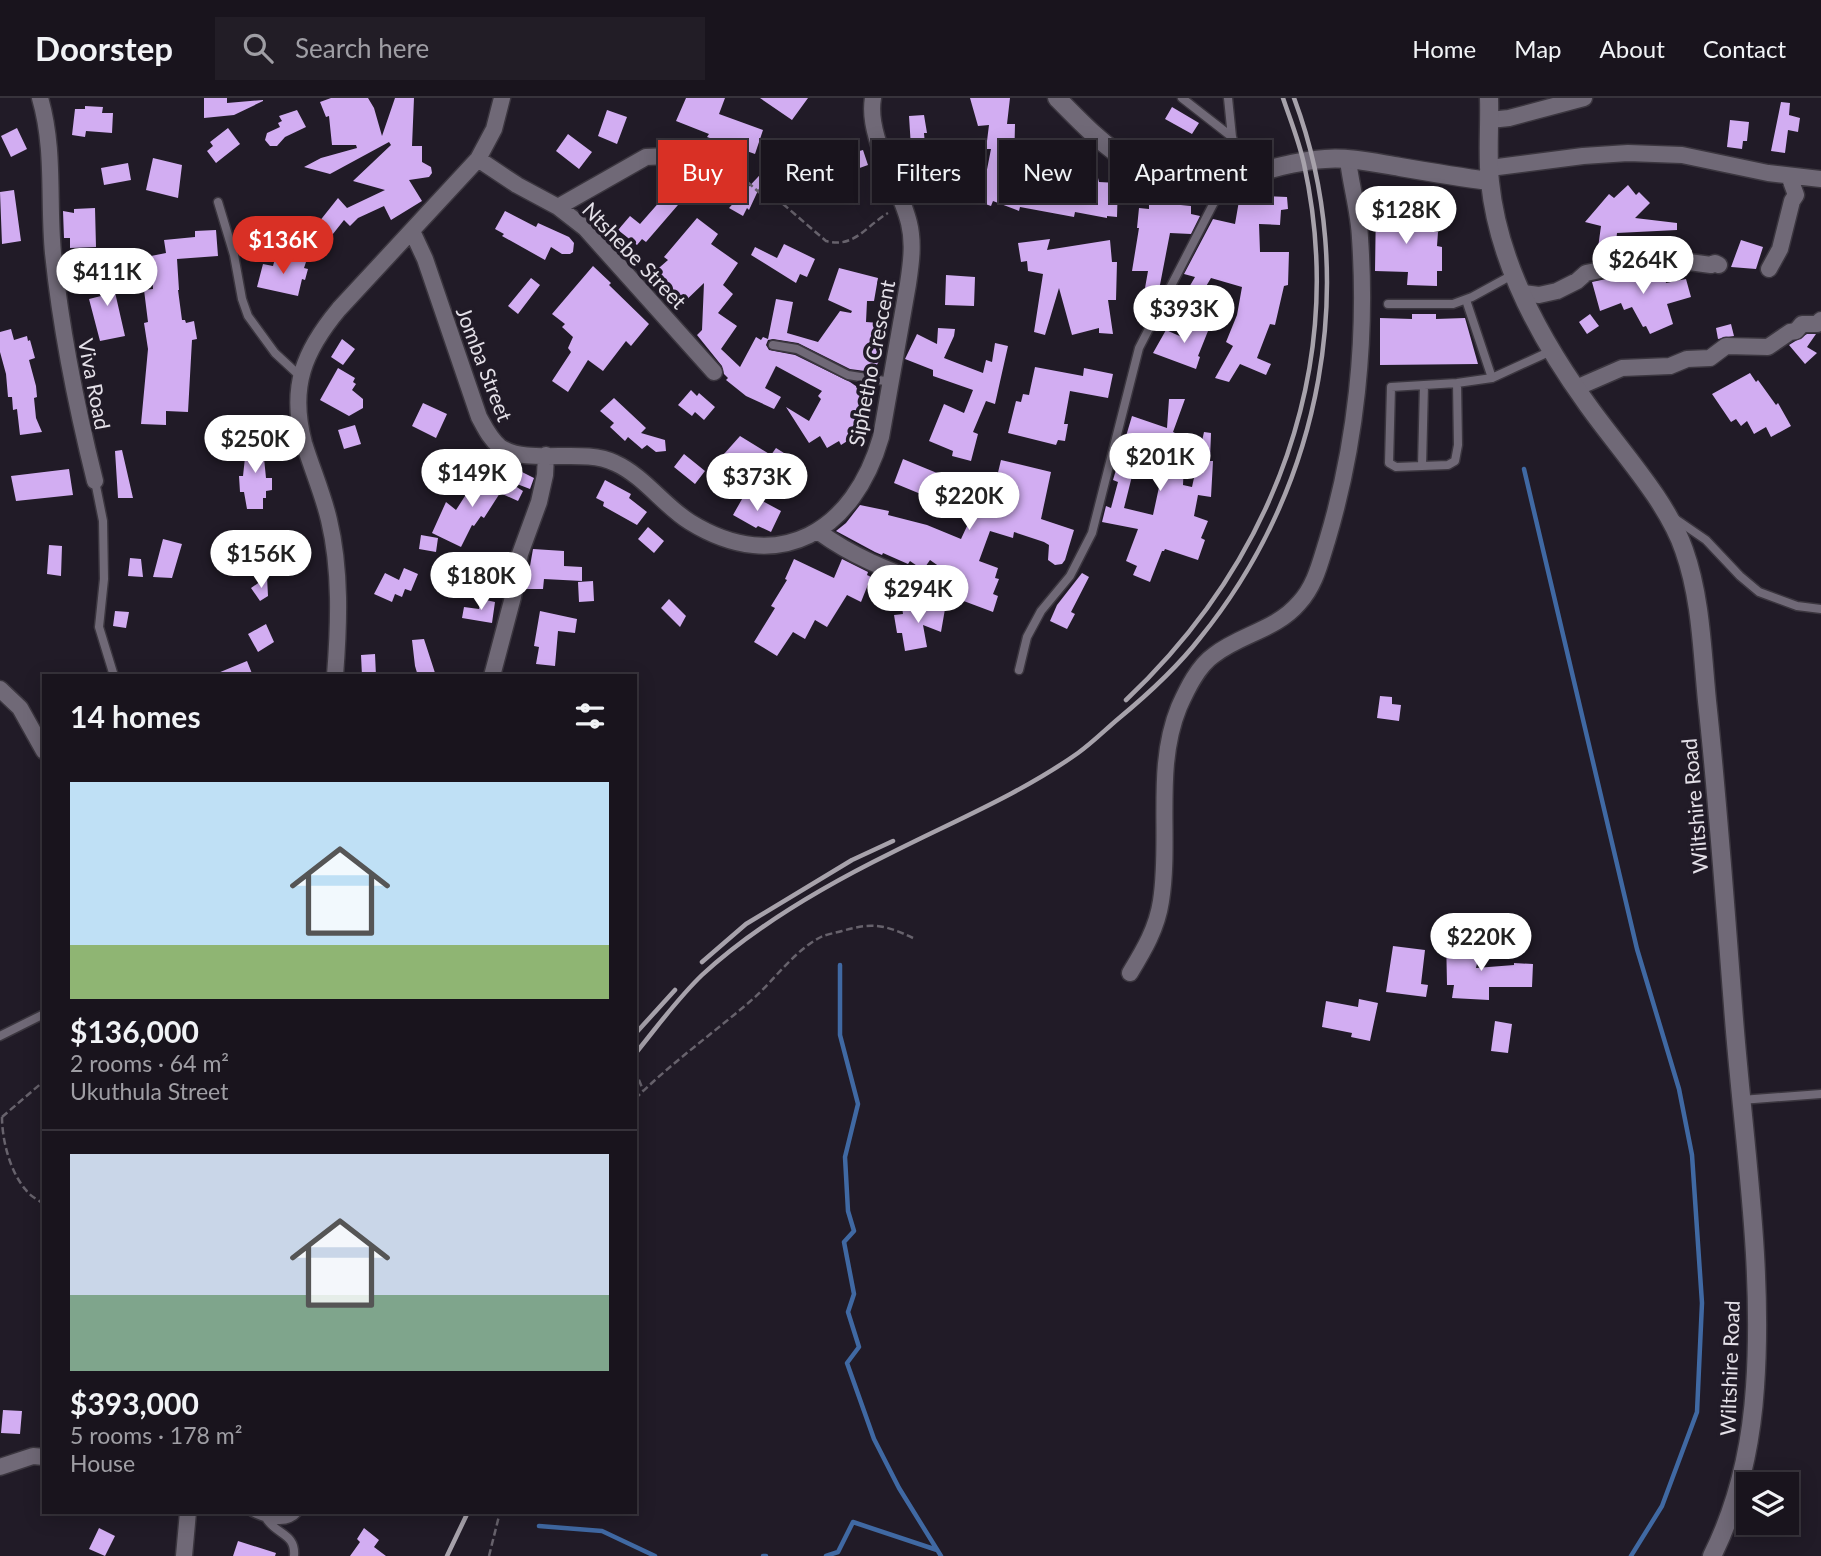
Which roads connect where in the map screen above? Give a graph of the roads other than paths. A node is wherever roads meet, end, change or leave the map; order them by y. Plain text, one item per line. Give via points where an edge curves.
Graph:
1 (40, 98) edge
2 (502, 98) edge
3 (873, 98) edge
4 (1057, 98) edge
5 (1182, 98) edge
6 (1228, 98) edge
7 (1489, 98) edge
8 (1584, 98) edge
9 (1490, 120) junction
10 (1232, 137) junction
11 (1233, 140) edge
12 (1110, 147) edge
13 (658, 156) edge
14 (478, 159) junction
15 (1348, 160) junction
16 (1272, 170) edge
17 (1490, 174) junction
18 (1789, 176) junction
19 (1821, 179) edge
20 (218, 202) dead end
21 (1213, 203) edge
22 (558, 207) junction
23 (412, 231) junction
24 (1719, 265) dead end
25 (1769, 269) dead end
26 (1514, 274) junction
27 (1523, 293) junction
28 (1465, 300) junction
29 (1388, 304) dead end
30 (1821, 320) edge
31 (773, 345) dead end
32 (1551, 351) junction
33 (714, 372) dead end
34 (301, 377) junction
35 (1492, 378) junction
36 (891, 382) junction
37 (1457, 383) junction
38 (1424, 385) junction
39 (1576, 388) junction
40 (546, 455) junction
41 (1422, 466) junction
42 (95, 481) joint
43 (1666, 513) junction
44 (819, 532) junction
45 (926, 584) dead end
46 (1821, 609) edge
47 (1019, 670) dead end
48 (113, 674) edge
49 (335, 674) edge
50 (493, 674) edge
51 (0, 689) edge
52 (42, 747) edge
53 (1130, 973) dead end
54 (42, 1015) edge
55 (0, 1036) edge
56 (1821, 1094) edge
57 (1741, 1100) junction
58 (42, 1457) edge
59 (0, 1467) edge
60 (188, 1514) edge
61 (257, 1514) edge
62 (296, 1514) edge
63 (266, 1518) junction
64 (1716, 1554) edge
65 (184, 1556) edge
66 (293, 1556) edge

1 - 42 street, Viva Road via 51,161 53,251 67,360
2 - 14 street via 494,129
3 - 36 street, Siphetho Crescent via 877,136 910,227 911,258
4 - 12 street
5 - 10 lane
6 - 10 lane
7 - 9 street, Wiltshire Road
8 - 9 street
9 - 17 street, Wiltshire Road
10 - 11 lane
13 - 22 street via 646,157
14 - 22 street, Ntshebe Street
14 - 23 street
15 - 16 street via 1326,159
15 - 17 street
15 - 53 street via 1361,242 1359,374 1335,513 1318,570 1300,603 1274,625 1212,656 1179,707 1167,755 1161,901 1147,945
17 - 18 street via 1534,160 1628,153 1682,155
17 - 26 street, Wiltshire Road via 1499,229
18 - 19 street
18 - 25 street via 1796,195
20 - 34 lane via 248,316 275,354
21 - 47 lane via 1139,348 1092,533 1070,576 1036,620
22 - 33 street, Ntshebe Street via 585,228
23 - 34 street via 322,330
23 - 40 street, Jomba Street via 489,436 512,453
24 - 27 street via 1643,261 1586,273 1557,291
26 - 27 street, Wiltshire Road
26 - 28 lane
27 - 32 street, Wiltshire Road
28 - 29 lane via 1432,306
28 - 35 lane
30 - 39 street via 1802,324 1768,347 1726,346 1710,358 1622,368
31 - 36 lane via 797,349 848,375
32 - 35 lane
32 - 39 street, Wiltshire Road
34 - 49 street via 300,420 329,519 336,566
35 - 37 lane
36 - 44 street, Siphetho Crescent via 874,461 845,507
37 - 38 lane
37 - 41 lane via 1457,459 1448,465
38 - 41 lane
38 - 41 lane via 1394,386 1389,391 1389,463
39 - 43 street, Wiltshire Road
40 - 44 street, Siphetho Crescent via 616,463 687,520 723,539 762,546
40 - 50 street via 539,502 520,554
42 - 48 lane, Viva Road via 103,521 99,627
43 - 46 lane via 1706,540 1759,592
43 - 57 street, Wiltshire Road via 1683,546 1699,609
44 - 45 street via 867,562
51 - 52 street via 20,708
54 - 55 lane
56 - 57 lane
57 - 64 street, Wiltshire Road via 1755,1257 1755,1386 1738,1494
58 - 59 street
60 - 65 street
61 - 63 lane
62 - 63 lane via 276,1521
63 - 66 lane via 271,1527 292,1540

